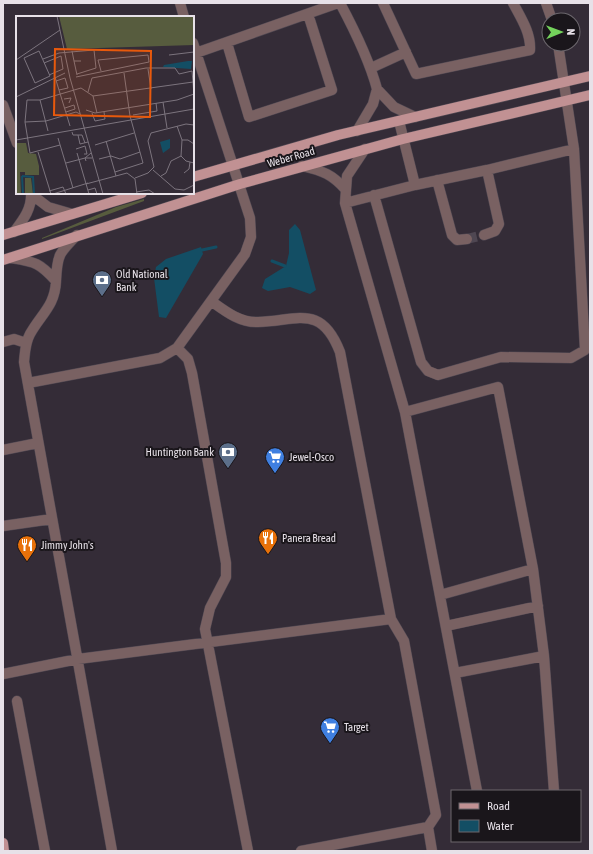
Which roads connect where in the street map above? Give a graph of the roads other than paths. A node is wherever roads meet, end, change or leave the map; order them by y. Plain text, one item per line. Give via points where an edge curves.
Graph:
1 (180, 3) edge
2 (339, 3) edge
3 (383, 3) edge
4 (514, 3) edge
5 (308, 14) junction
6 (184, 16) edge
7 (227, 42) junction
8 (406, 52) junction
9 (559, 52) edge
10 (195, 54) edge
11 (371, 68) junction
12 (590, 76) edge
13 (563, 82) junction
14 (378, 90) junction
15 (590, 95) edge
16 (567, 100) junction
17 (3, 104) edge
18 (16, 112) edge
19 (5, 116) edge
20 (415, 117) junction
21 (399, 121) junction
22 (357, 131) junction
23 (403, 139) junction
24 (16, 142) edge
25 (366, 149) junction
26 (574, 149) junction
27 (234, 165) junction
28 (302, 166) junction
29 (487, 170) junction
30 (194, 178) edge
31 (437, 180) junction
32 (240, 184) junction
33 (415, 185) junction
34 (346, 190) junction
35 (31, 194) edge
36 (139, 194) edge
37 (374, 195) junction
38 (345, 203) junction
39 (72, 214) junction
40 (14, 232) junction
41 (3, 235) edge
42 (77, 235) junction
43 (484, 235) tunnel mouth
44 (467, 239) tunnel mouth
45 (6, 259) edge
46 (56, 281) junction
47 (211, 301) junction
48 (3, 342) edge
49 (26, 343) junction
50 (177, 348) junction
51 (28, 383) junction
52 (405, 412) junction
53 (38, 444) junction
54 (3, 450) edge
55 (52, 519) junction
56 (3, 526) edge
57 (534, 569) junction
58 (440, 595) junction
59 (538, 606) junction
60 (391, 619) junction
61 (446, 626) junction
62 (208, 642) junction
63 (544, 656) junction
64 (78, 659) junction
65 (454, 673) junction
66 (3, 674) edge
67 (18, 701) dead end
68 (477, 790) edge
69 (554, 790) edge
70 (428, 827) junction
71 (45, 851) edge
72 (112, 851) edge
73 (248, 851) edge
74 (301, 851) edge
75 (432, 851) edge

1 - 6 lane
2 - 5 lane
2 - 11 lane
3 - 8 lane
4 - 8 lane via 528,32 530,50 416,74
5 - 7 lane
5 - 7 lane via 332,90 249,117
7 - 10 lane
8 - 11 lane
9 - 13 lane
10 - 27 lane
11 - 14 lane
12 - 13 main road, Weber Road
13 - 16 lane
13 - 20 main road, Weber Road
14 - 20 lane via 394,107
14 - 22 lane via 374,104
15 - 16 main road, Weber Road
16 - 23 main road, Weber Road
16 - 26 lane
17 - 19 lane
18 - 19 lane
19 - 24 lane
20 - 21 main road, Weber Road
21 - 22 main road, Weber Road
21 - 23 lane
22 - 27 main road, Weber Road
23 - 25 main road, Weber Road
23 - 33 lane
25 - 28 main road, Weber Road
25 - 34 lane via 348,176
26 - 29 lane
26 - 37 lane via 585,350 571,358 501,357 438,375 428,372 421,362
27 - 30 main road, Weber Road
27 - 32 lane
28 - 32 main road, Weber Road
28 - 34 lane via 324,171 336,178
29 - 31 lane
29 - 43 lane via 499,224 495,231
31 - 33 lane
31 - 44 lane via 452,235 457,240
32 - 42 main road, Weber Road
32 - 47 lane via 250,218 251,236 245,254
33 - 37 lane
34 - 38 lane
35 - 39 lane via 48,207
35 - 40 lane via 25,218
36 - 39 main road
37 - 38 lane
38 - 52 lane
39 - 40 main road
40 - 41 main road
42 - 45 main road, Weber Road
42 - 46 lane via 57,261
45 - 46 lane via 30,261 43,266
46 - 49 lane via 55,294 50,305
47 - 50 lane
47 - 60 lane via 235,317 257,323 294,317 310,318 324,325 335,337
48 - 49 lane via 14,338
49 - 51 lane via 24,362
50 - 51 lane via 160,358
50 - 62 lane via 188,359 192,373 226,563 226,577 206,619
51 - 53 lane
52 - 57 lane via 498,386
52 - 58 lane
53 - 54 lane
53 - 55 lane
55 - 56 lane
55 - 64 lane
57 - 58 lane
57 - 59 lane
58 - 61 lane
59 - 61 lane
59 - 63 lane
60 - 62 lane
60 - 70 lane via 404,641 436,815
61 - 65 lane
62 - 64 lane
62 - 73 lane
63 - 65 lane
63 - 69 lane
64 - 66 lane
64 - 72 lane
65 - 68 lane
67 - 71 lane
70 - 74 lane
70 - 75 lane

